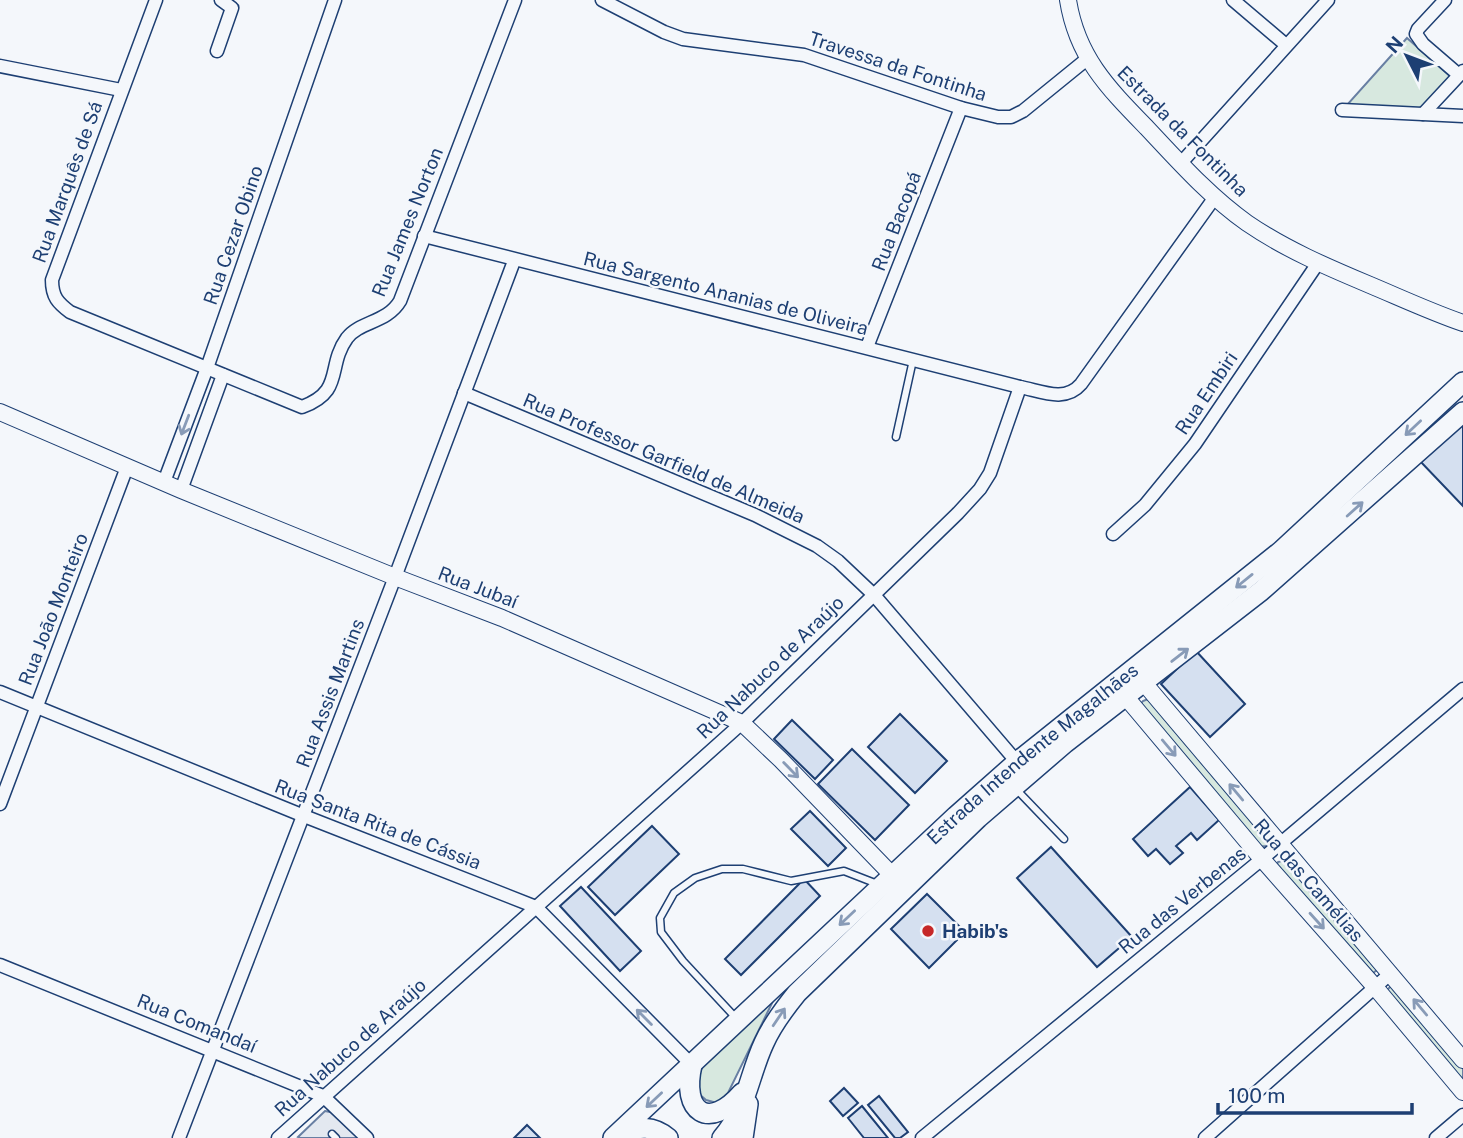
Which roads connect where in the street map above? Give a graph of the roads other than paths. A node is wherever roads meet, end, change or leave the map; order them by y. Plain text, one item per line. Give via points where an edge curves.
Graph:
1 (156, 0) edge
2 (222, 0) edge
3 (335, 0) edge
4 (515, 0) edge
5 (602, 0) edge
6 (1068, 0) edge
7 (1233, 0) edge
8 (1328, 0) edge
9 (1445, 0) edge
10 (1286, 45) junction
11 (217, 51) dead end
12 (1087, 59) junction
13 (0, 66) edge
14 (1461, 73) edge
15 (121, 90) junction
16 (961, 108) junction
17 (1342, 110) dead end
18 (1423, 114) junction
19 (1463, 116) edge
20 (1181, 163) junction
21 (1216, 197) junction
22 (424, 236) junction
23 (514, 261) junction
24 (1318, 263) junction
25 (1463, 323) edge
26 (867, 347) junction
27 (914, 360) junction
28 (207, 368) junction
29 (223, 375) junction
30 (1463, 382) edge
31 (1020, 387) junction
32 (464, 393) junction
33 (0, 412) edge
34 (1463, 412) edge
35 (897, 437) dead end
36 (127, 467) junction
37 (164, 482) junction
38 (181, 489) junction
39 (1113, 534) dead end
40 (395, 578) junction
41 (874, 595) junction
42 (1144, 683) junction
43 (1463, 689) edge
44 (0, 692) edge
45 (1125, 696) junction
46 (36, 708) junction
47 (742, 723) junction
48 (1017, 762) junction
49 (1014, 787) junction
50 (0, 804) edge
51 (304, 816) junction
52 (1064, 839) dead end
53 (1280, 844) junction
54 (1262, 859) junction
55 (887, 881) junction
56 (536, 907) junction
57 (0, 965) edge
58 (1391, 973) junction
59 (1375, 987) junction
60 (739, 1021) junction
61 (213, 1050) junction
62 (1463, 1060) edge
63 (692, 1065) junction
64 (752, 1079) junction
65 (1463, 1092) edge
66 (323, 1096) junction
67 (1463, 1115) edge
68 (615, 1136) edge
69 (179, 1138) edge
70 (278, 1138) edge
71 (367, 1138) edge
72 (668, 1138) edge
73 (722, 1138) edge
74 (743, 1138) edge
75 (922, 1138) edge
76 (1205, 1138) edge
77 (1436, 1138) edge

1 - 15 street, Rua Marquês de Sá
2 - 11 street via 232,8
3 - 28 street, Rua Cezar Obino
4 - 22 street, Rua James Norton
5 - 16 street, Travessa da Fontinha via 683,38 804,55
6 - 12 street, Estrada da Fontinha
7 - 10 street
8 - 10 street
9 - 14 street via 1416,34
10 - 20 street
12 - 16 street, Travessa da Fontinha via 1038,101 1011,117
12 - 20 street, Estrada da Fontinha via 1114,95
13 - 15 street
14 - 18 street
15 - 28 street, Rua Marquês de Sá via 52,290 70,312
16 - 26 street, Rua Bacopá
17 - 18 street
18 - 19 street
20 - 21 street, Estrada da Fontinha
21 - 24 street, Estrada da Fontinha via 1272,239
21 - 31 street via 1077,388 1060,395
22 - 23 street, Rua Sargento Ananias de Oliveira
22 - 29 street, Rua James Norton via 396,308 348,337 328,390 318,400 302,407
23 - 26 street, Rua Sargento Ananias de Oliveira
23 - 32 street, Rua Assis Martins
24 - 25 street, Estrada da Fontinha
24 - 39 street, Rua Embiri via 1195,444 1145,505
26 - 27 street, Rua Sargento Ananias de Oliveira
27 - 31 street, Rua Sargento Ananias de Oliveira
27 - 35 lane
28 - 29 street, Rua James Norton
28 -> 37 street, Rua Cezar Obino
29 - 38 street
30 -> 48 main road, Estrada Intendente Magalhães via 1280,551
31 - 41 street, Rua Nabuco de Araújo via 980,489
32 - 40 street, Rua Assis Martins
32 - 41 street, Rua Professor Garfield de Almeida via 779,527 838,561
33 - 36 street, Rua Jubaí
42 -> 34 main road, Estrada Intendente Magalhães via 1261,591
36 - 37 street, Rua Jubaí
36 - 46 street, Rua João Monteiro
37 - 38 street, Rua Jubaí
38 - 40 street, Rua Jubaí
40 - 47 street, Rua Jubaí via 502,618
40 - 51 street, Rua Assis Martins
41 - 47 street, Rua Nabuco de Araújo
41 - 48 street, Rua Professor Garfield de Almeida
42 - 45 main road, Estrada Intendente Magalhães
53 -> 42 street, Rua das Camélias
43 - 53 street, Rua das Verbenas
44 - 46 street, Rua Santa Rita de Cássia
45 - 49 main road, Estrada Intendente Magalhães
45 -> 54 street, Rua das Camélias
46 - 50 street, Rua João Monteiro
46 - 51 street, Rua Santa Rita de Cássia
47 -> 55 street, Rua Jubaí via 781,760
47 - 56 street, Rua Nabuco de Araújo
48 - 55 main road, Estrada Intendente Magalhães
49 - 52 lane
64 -> 49 main road, Estrada Intendente Magalhães via 777,1018 797,993
51 - 56 street, Rua Santa Rita de Cássia
51 - 61 street, Rua Assis Martins
53 - 54 street, Rua das Verbenas
53 - 58 street, Rua das Camélias
54 -> 59 street, Rua das Camélias
54 - 75 street, Rua das Verbenas
55 -> 60 main road, Estrada Intendente Magalhães
55 - 60 lane via 844,871 791,881 743,869 722,869 695,878 674,893 660,918 661,932
63 -> 56 street, Rua Santa Rita de Cássia
56 - 66 street, Rua Nabuco de Araújo
57 - 61 street, Rua Comandaí
58 - 59 street
62 -> 58 street, Rua das Camélias
59 - 65 street, Rua das Camélias
59 - 76 street
60 - 63 main road, Estrada Intendente Magalhães
61 - 66 street, Rua Comandaí
61 - 69 street, Rua Assis Martins
63 - 64 main road via 691,1102 708,1113 730,1107
63 -> 68 main road, Estrada Intendente Magalhães
64 - 73 main road, Estrada Intendente Magalhães via 737,1117
64 - 74 main road
66 - 70 street, Rua Nabuco de Araújo
66 - 71 street, Rua Comandaí
67 - 77 street
68 - 72 main road via 642,1127

